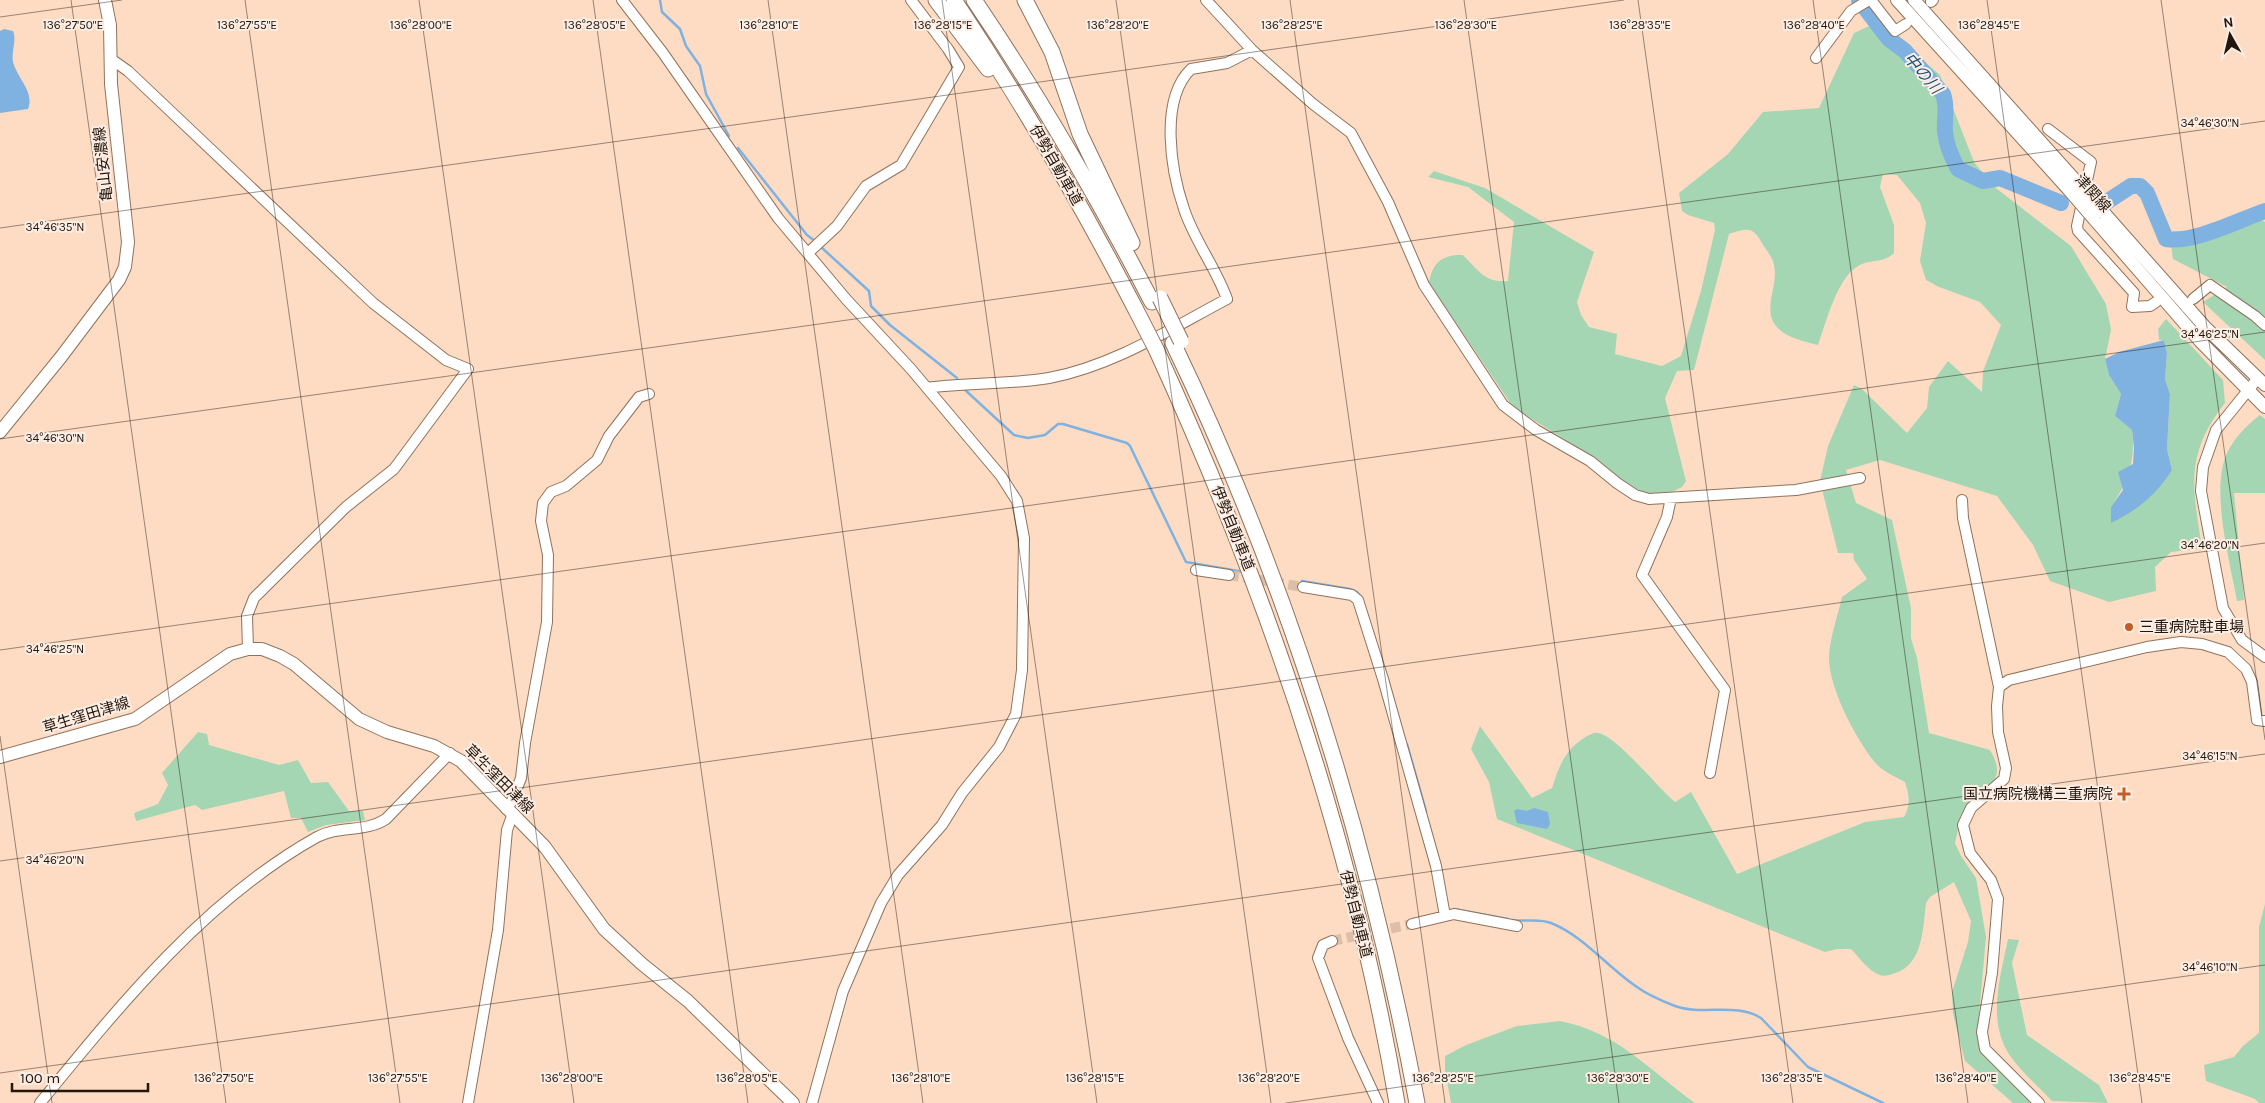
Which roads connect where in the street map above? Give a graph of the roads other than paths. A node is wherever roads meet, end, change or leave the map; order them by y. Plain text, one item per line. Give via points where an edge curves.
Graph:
1 (105, 0) edge
2 (622, 0) edge
3 (911, 0) edge
4 (936, 0) edge
5 (954, 0) edge
6 (974, 0) edge
7 (1025, 0) edge
8 (1206, 0) edge
9 (1869, 0) edge
10 (1897, 0) edge
11 (1914, 0) edge
12 (1906, 24) dead end
13 (1252, 50) junction
14 (1816, 58) dead end
15 (111, 59) junction
16 (2048, 129) dead end
17 (1049, 152) junction
18 (2072, 185) junction
19 (2100, 216) junction
20 (810, 250) junction
21 (1156, 300) junction
22 (2193, 300) dead end
23 (2156, 302) dead end
24 (2265, 325) edge
25 (2262, 382) edge
26 (927, 388) junction
27 (2247, 391) junction
28 (649, 394) dead end
29 (2265, 407) edge
30 (0, 432) edge
31 (1860, 478) dead end
32 (1672, 498) junction
33 (1962, 500) dead end
34 (1196, 570) dead end
35 (1229, 575) tunnel mouth
36 (1303, 587) tunnel mouth
37 (248, 649) junction
38 (2265, 658) edge
39 (1999, 687) junction
40 (2265, 721) edge
41 (450, 753) junction
42 (0, 757) edge
43 (1710, 773) dead end
44 (509, 812) junction
45 (1445, 916) junction
46 (1412, 924) tunnel mouth
47 (1517, 926) dead end
48 (1332, 942) tunnel mouth
49 (40, 1103) edge
50 (468, 1103) edge
51 (793, 1103) edge
52 (812, 1103) edge
53 (1378, 1103) edge
54 (1398, 1103) edge
55 (1417, 1103) edge
56 (2040, 1103) edge

1 - 15 main road, 亀山安濃線
2 - 20 street via 663,53 761,196
3 - 20 street via 959,66 901,166 866,186 837,226
4 - 17 highway
5 - 17 highway, 伊勢自動車道
6 - 21 highway, 伊勢自動車道 via 1049,116
7 - 21 highway via 1052,52 1080,134
8 - 13 street
9 - 12 street via 1895,31
9 - 14 street via 1845,18
10 - 18 main road, 津関線
11 - 18 main road, 津関線
13 - 26 street via 1227,63 1191,69 1178,85 1173,107 1172,154 1184,208 1227,299 1087,368 1039,379
13 - 32 street via 1351,133 1388,202 1424,285 1504,405 1536,430 1590,461 1635,495 1649,499
15 - 30 main road, 亀山安濃線 via 128,242 126,267
15 - 37 street via 128,71 373,303 446,360 468,369 394,469 346,507 254,598 247,616
16 - 23 street via 2091,162 2078,231 2134,293 2132,307 2150,306
17 - 54 highway, 伊勢自動車道, bridge via 1156,349 1255,583 1294,693 1346,868
18 - 19 main road, 津関線, bridge
19 - 25 main road, 津関線
19 - 27 main road, 津関線
20 - 26 street
21 - 55 highway, 伊勢自動車道 via 1177,342 1278,585 1343,788 1382,934
22 - 24 street via 2210,285
25 - 27 street
26 - 52 street via 1001,476 1020,508 1024,538 1020,692 1016,714 999,747 962,793 942,825 898,875 881,903 843,991
27 - 29 main road, 津関線
27 - 38 street via 2213,437 2203,467 2202,491 2224,608 2242,640
28 - 44 street via 639,397 609,436 597,460 566,486 549,494 543,503 541,521 548,555 547,622 521,778
31 - 32 street via 1796,490
32 - 43 street via 1667,518 1642,575 1725,690
33 - 39 street via 1963,518
34 - 35 street
36 - 45 street via 1352,595 1358,600 1436,866
37 - 41 main road, 草生窪田津線 via 268,651 288,660 365,723
37 - 42 main road, 草生窪田津線 via 222,658 135,719
39 - 40 street via 2009,680 2147,647 2181,642 2202,644 2228,652 2241,662 2252,682 2258,720
39 - 56 street via 1998,732 2006,768 2004,778 1971,808 1964,825 1970,853 1991,880 1998,899 1992,973 1982,1032 1985,1049
41 - 44 main road, 草生窪田津線
41 - 49 street via 377,825 319,836 214,910 112,1018
44 - 50 street via 498,930
44 - 51 main road, 草生窪田津線 via 546,847 604,929 688,1000
45 - 46 street
45 - 47 street via 1461,914
48 - 53 street via 1323,945 1318,958 1348,1038

